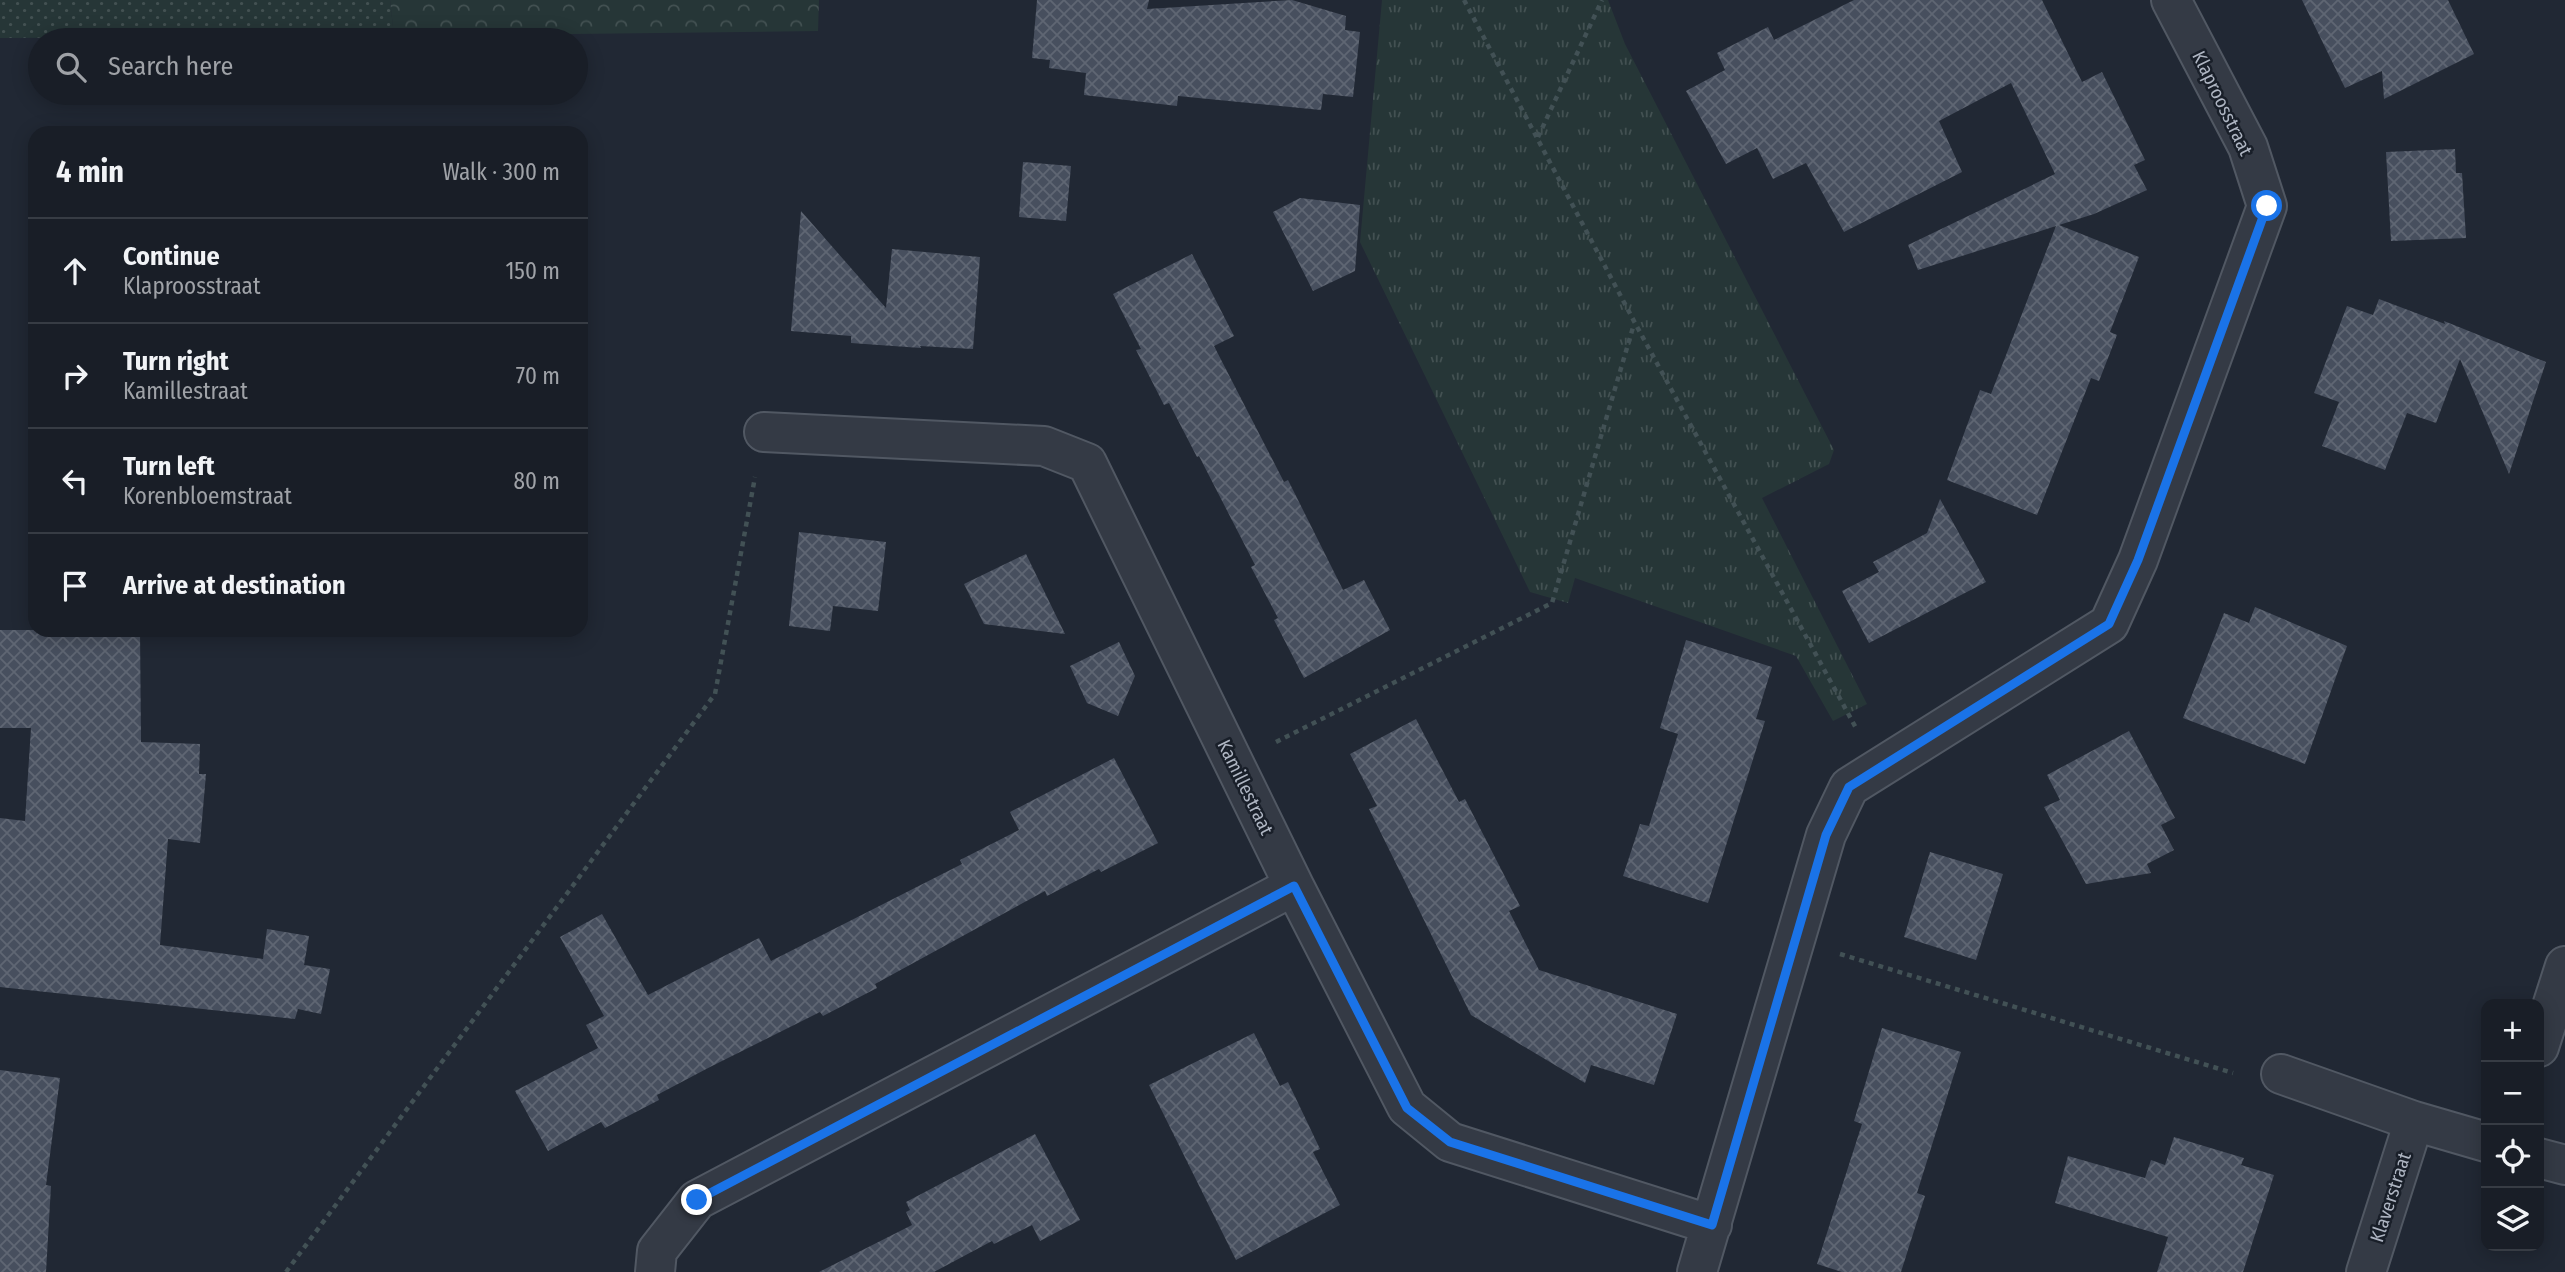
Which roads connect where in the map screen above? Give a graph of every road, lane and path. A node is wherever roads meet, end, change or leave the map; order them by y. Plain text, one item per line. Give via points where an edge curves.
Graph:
1 (1464, 0) edge
2 (1602, 0) edge
3 (2171, 0) edge
4 (1537, 138) junction
5 (1634, 323) junction
6 (764, 432) joint
7 (1234, 764) junction
8 (1878, 769) junction
9 (1294, 886) junction
10 (1795, 940) junction
11 (2565, 965) edge
12 (2544, 1031) edge
13 (2281, 1074) joint
14 (2414, 1121) junction
15 (2481, 1141) edge
16 (2544, 1159) edge
17 (2565, 1165) edge
18 (1712, 1225) junction
19 (286, 1272) edge
20 (655, 1272) edge
21 (1697, 1272) edge
22 (2366, 1272) edge

1 - 4 path
2 - 4 path
3 - 8 street, Klaproosstraat via 2248,147 2267,206 2138,560 2109,624
4 - 5 path
5 - 7 path via 1552,603
5 - 8 path
6 - 7 street, Kamillestraat via 1044,446 1087,463
6 - 19 path via 715,694
7 - 9 street, Kamillestraat
8 - 10 street, Klaproosstraat via 1849,787 1826,835
9 - 18 street, Kamillestraat via 1407,1108 1450,1142
9 - 20 street via 697,1200 657,1251
10 - 13 path via 2243,1076
10 - 18 street, Klaproosstraat
11 - 12 street
13 - 14 street
14 - 15 street
14 - 22 street, Klaverstraat
16 - 17 street
18 - 21 street, Klaproosstraat

